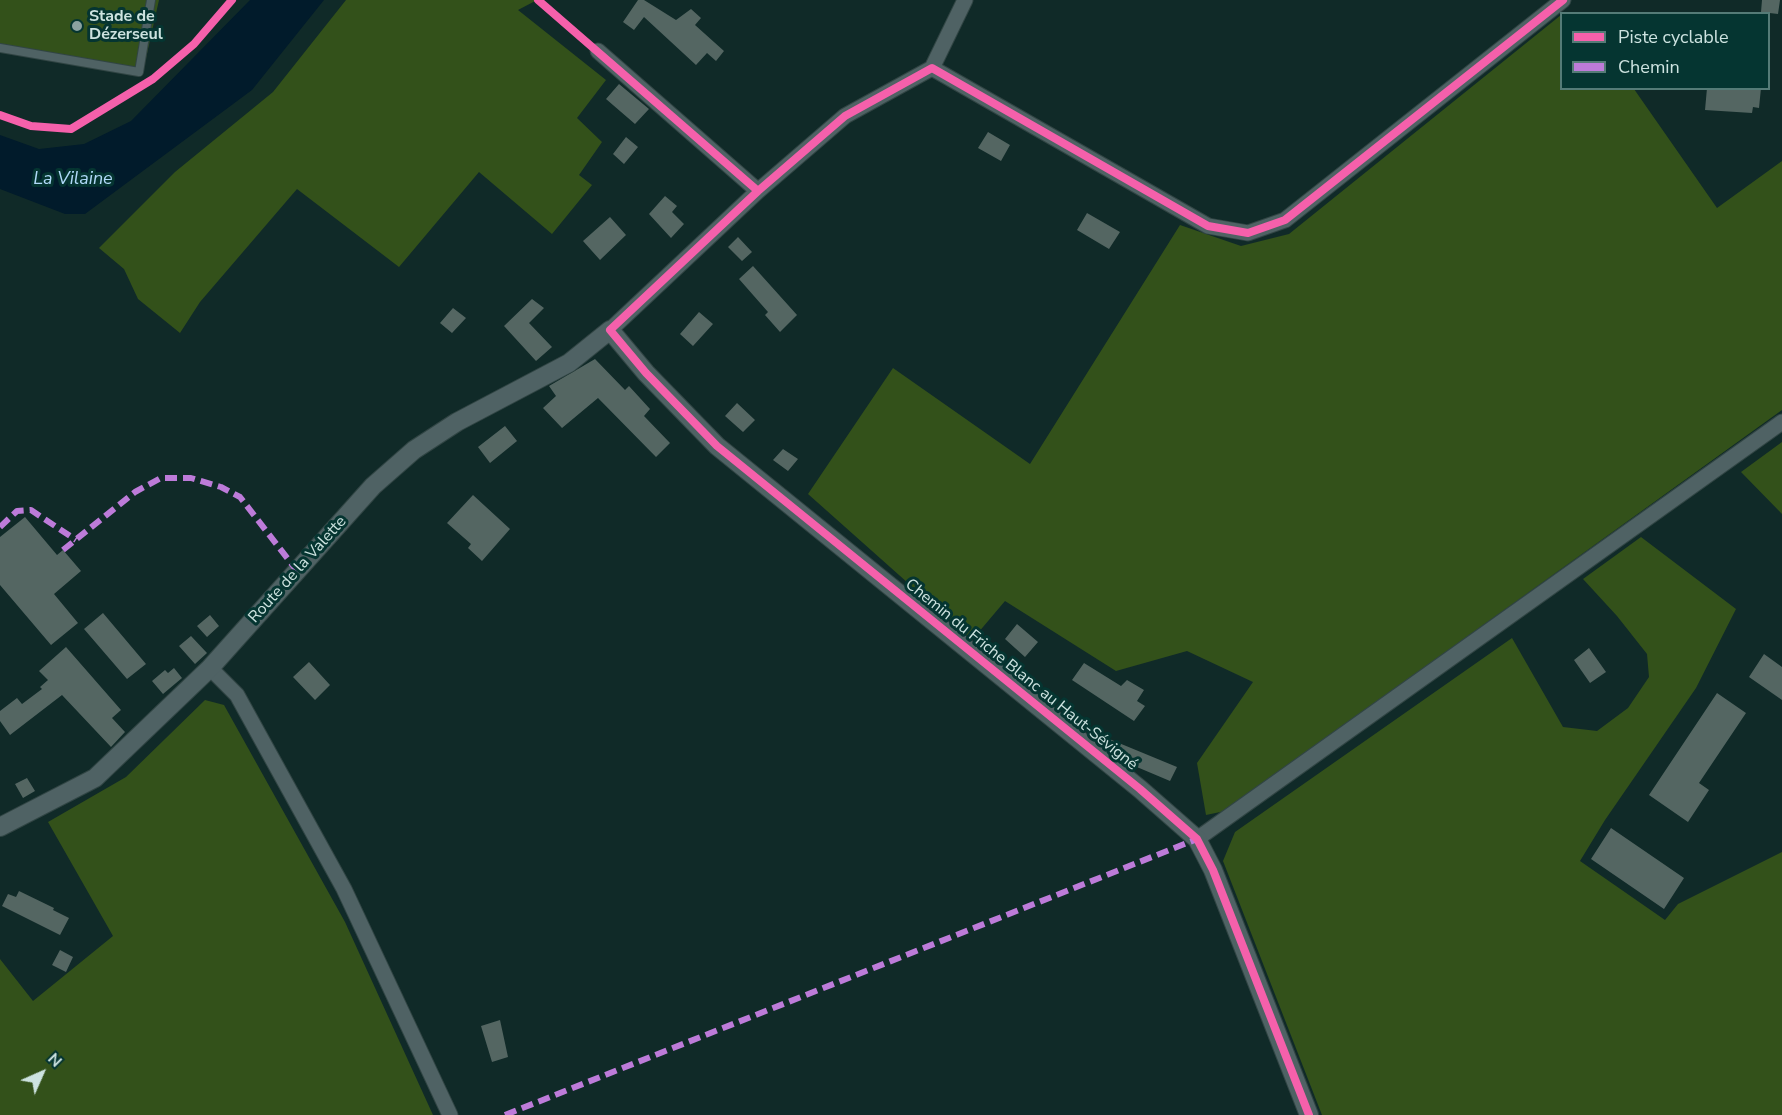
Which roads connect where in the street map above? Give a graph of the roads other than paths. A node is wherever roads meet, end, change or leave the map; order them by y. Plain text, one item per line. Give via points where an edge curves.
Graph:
1 (151, 0) edge
2 (964, 0) edge
3 (1563, 0) edge
4 (0, 48) edge
5 (598, 51) dead end
6 (932, 68) junction
7 (758, 191) junction
8 (610, 330) junction
9 (1782, 422) edge
10 (210, 668) junction
11 (0, 827) edge
12 (1197, 839) junction
13 (450, 1115) edge
14 (1309, 1115) edge

1 - 4 lane via 139,72
2 - 6 street
3 - 6 street via 1285,220 1248,233 1208,226
5 - 7 street
6 - 7 street via 845,116
7 - 8 street
8 - 10 street, Route de la Valette via 569,363 457,422 414,450 373,486
8 - 12 street, Chemin du Friche Blanc au Haut-Sévigné via 717,446
9 - 12 street
10 - 11 street, Route de la Valette via 95,778
10 - 13 street via 237,695 344,889
12 - 14 street, Chemin du Friche Blanc au Haut-Sévigné via 1213,870

